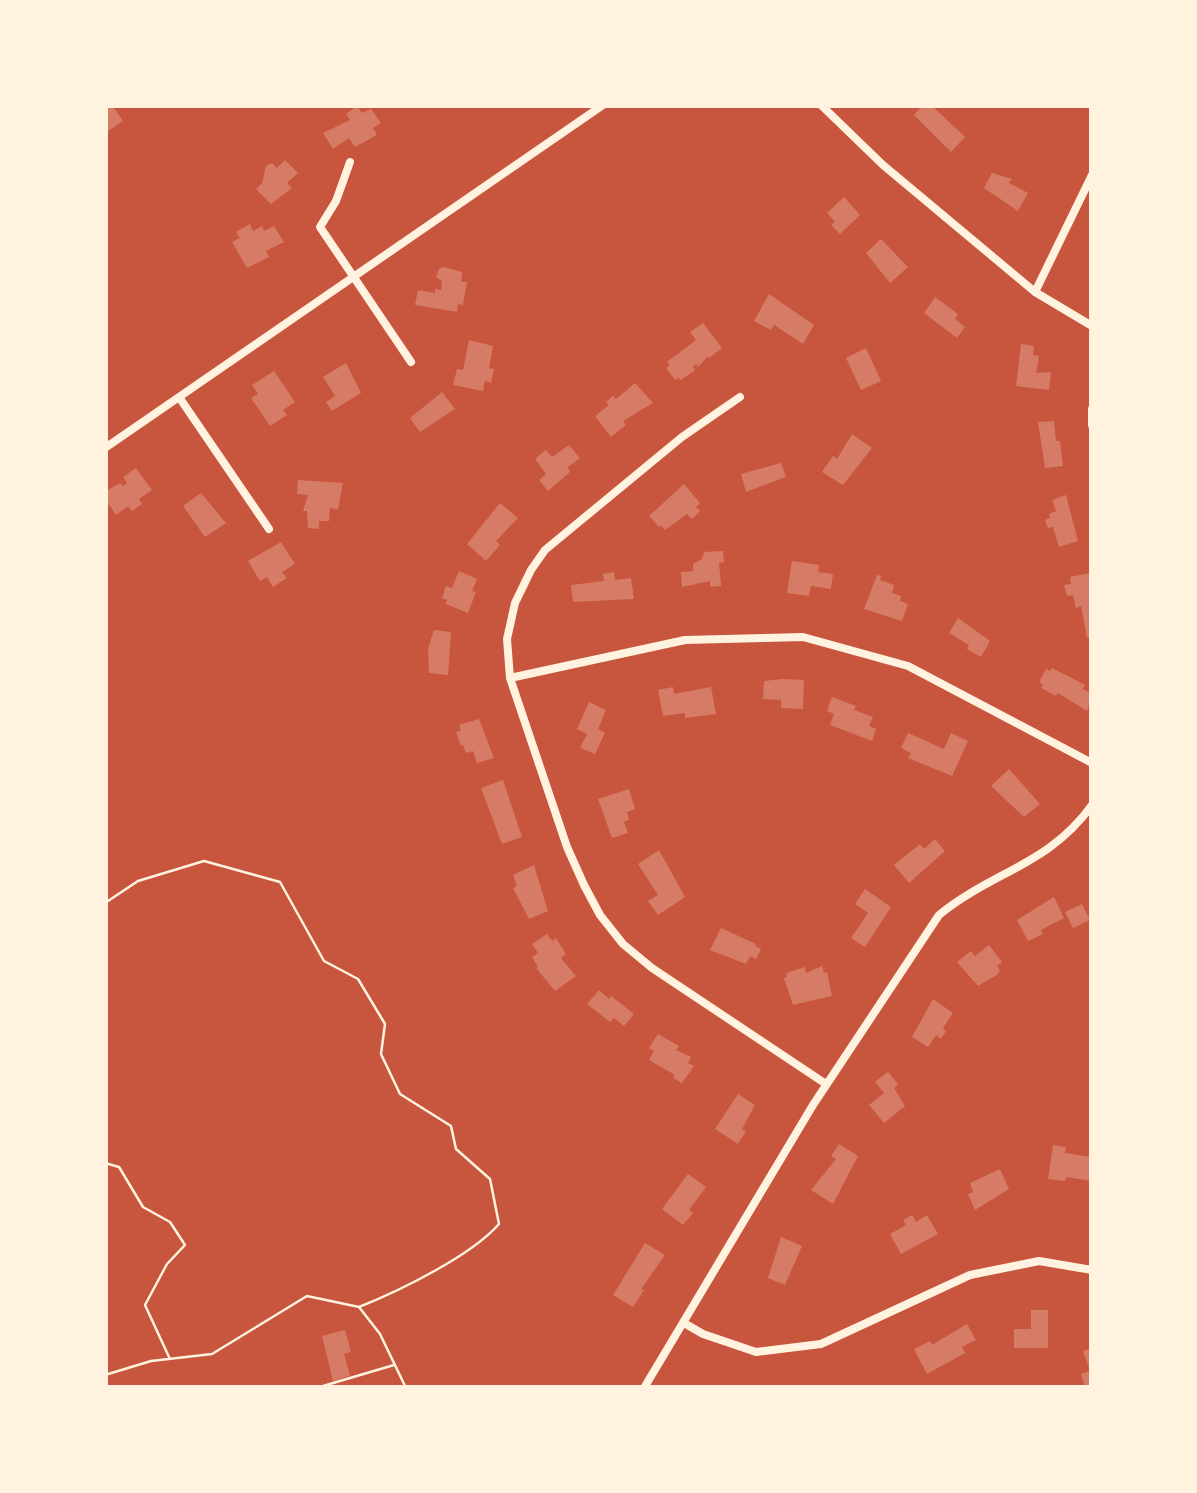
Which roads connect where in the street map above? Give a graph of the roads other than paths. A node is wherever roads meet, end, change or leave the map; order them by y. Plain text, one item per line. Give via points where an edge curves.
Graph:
1 (604, 105) edge
2 (821, 105) edge
3 (350, 162) dead end
4 (1092, 175) edge
5 (355, 278) junction
6 (1035, 292) junction
7 (1092, 326) edge
8 (411, 362) dead end
9 (178, 396) junction
10 (740, 397) dead end
11 (1092, 409) edge
12 (1092, 425) edge
13 (105, 448) edge
14 (269, 528) dead end
15 (510, 678) junction
16 (1092, 763) edge
17 (1092, 805) edge
18 (826, 1084) junction
19 (1092, 1270) edge
20 (684, 1323) junction
21 (644, 1388) edge

1 - 5 street
2 - 6 street via 882,165
3 - 5 street via 320,227
4 - 6 street
5 - 8 street
5 - 9 street
6 - 7 street
9 - 13 street
9 - 14 street
10 - 15 street via 545,550 515,603 507,639
11 - 12 street
15 - 16 street via 685,640 803,637 908,666
15 - 18 street via 568,847 612,930 652,968
17 - 18 street via 1049,850 939,915
18 - 20 street
19 - 20 street via 1039,1261 970,1275 821,1344 756,1352
20 - 21 street

